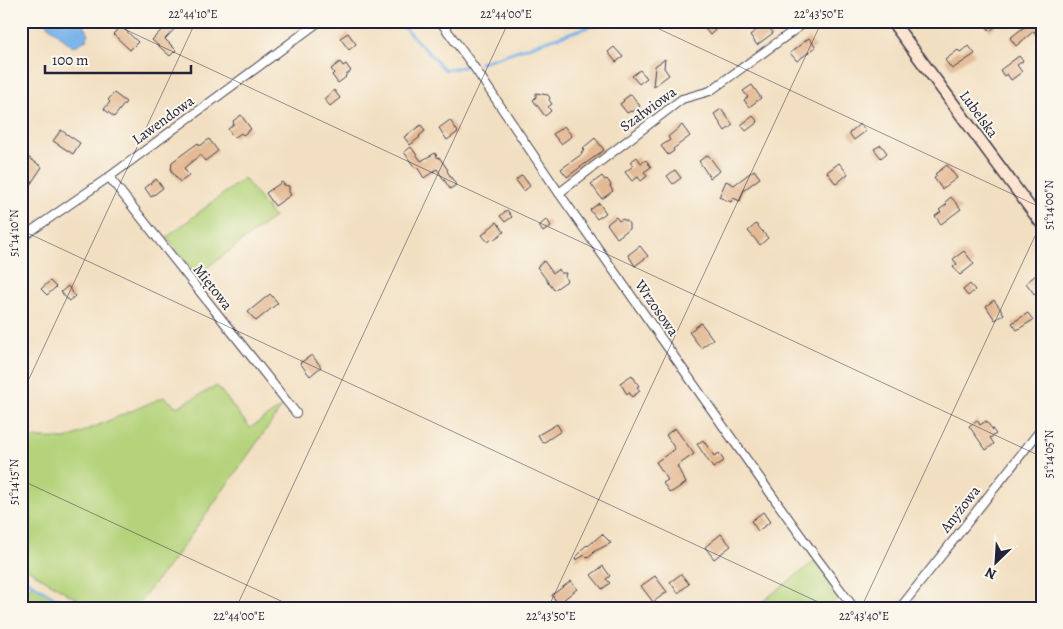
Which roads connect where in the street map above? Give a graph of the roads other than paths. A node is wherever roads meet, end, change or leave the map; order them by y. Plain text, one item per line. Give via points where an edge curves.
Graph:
1 (320, 21) edge
2 (440, 21) edge
3 (807, 21) edge
4 (892, 21) edge
5 (109, 177) junction
6 (559, 193) junction
7 (1042, 224) edge
8 (21, 238) edge
9 (296, 413) dead end
10 (1042, 428) edge
11 (854, 608) edge
12 (900, 608) edge

1 - 5 street, Lawendowa
2 - 6 street, Wrzosowa
3 - 6 street, Szałwiowa via 710,91 682,99
4 - 7 main road, Lubelska
5 - 8 street, Lawendowa
5 - 9 street, Miętowa
6 - 11 street, Wrzosowa
10 - 12 street, Anyżowa

